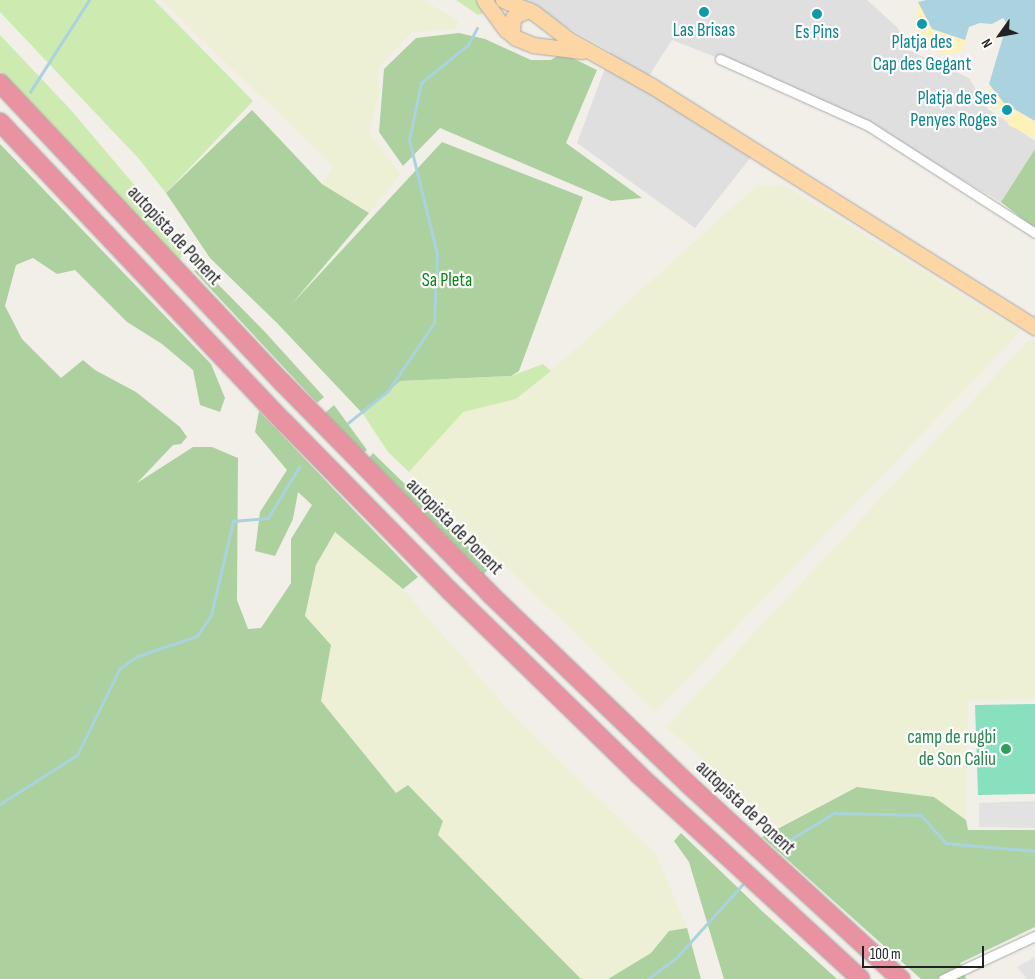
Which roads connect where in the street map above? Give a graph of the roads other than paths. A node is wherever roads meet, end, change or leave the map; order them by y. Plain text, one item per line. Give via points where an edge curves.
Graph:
1 (484, 0) edge
2 (503, 0) edge
3 (533, 13) junction
4 (517, 37) junction
5 (596, 54) junction
6 (720, 59) dead end
7 (0, 83) edge
8 (0, 122) edge
9 (1035, 233) edge
10 (1035, 327) edge
11 (1035, 936) edge
12 (861, 979) edge
13 (901, 979) edge
14 (943, 979) edge

1 - 4 main road
2 - 3 main road
3 - 4 main road via 513,17
3 - 4 main road via 541,24 539,34 531,40
3 - 5 main road
4 - 5 main road via 533,45
5 - 10 main road
6 - 9 street via 867,125
7 - 13 highway, autopista de Ponent via 434,538 637,736
8 - 12 highway via 305,444 450,591 639,775
11 - 14 street

